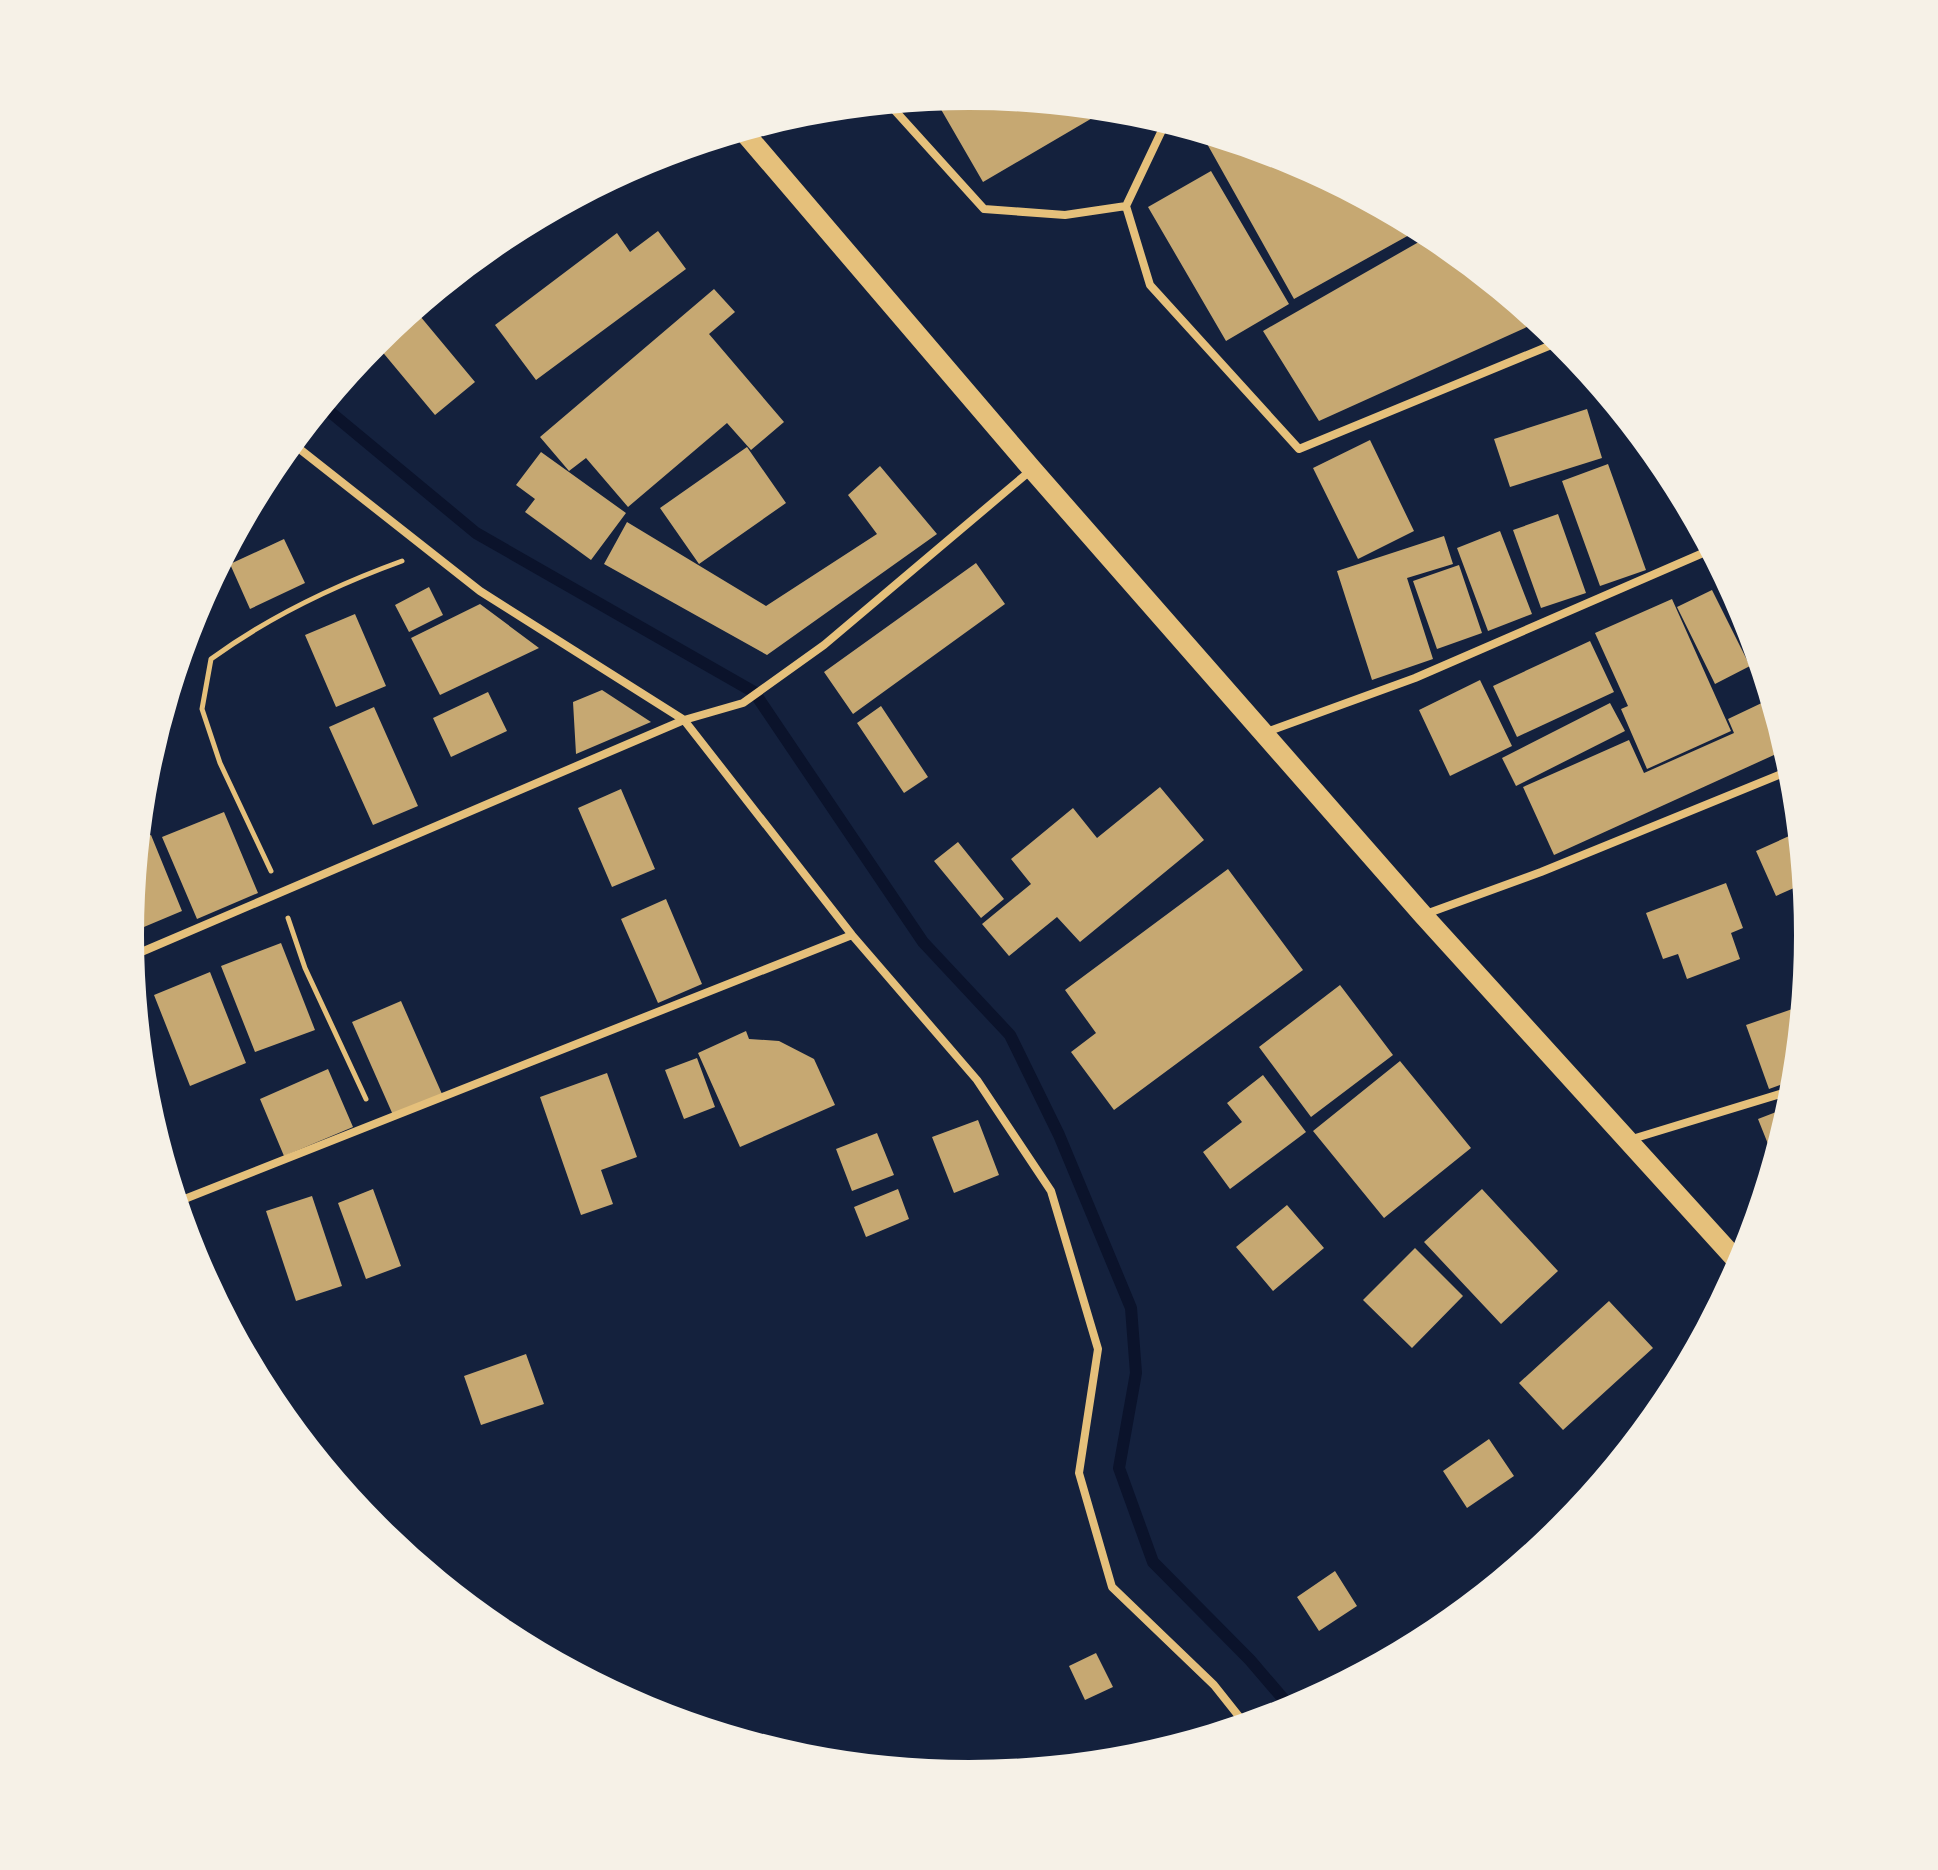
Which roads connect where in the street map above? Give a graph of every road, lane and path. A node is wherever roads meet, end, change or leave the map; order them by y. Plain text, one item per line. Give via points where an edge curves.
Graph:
1 (898, 114) edge
2 (1161, 133) edge
3 (750, 139) edge
4 (1126, 206) junction
5 (1547, 347) edge
6 (302, 451) edge
7 (1032, 469) junction
8 (429, 551) junction
9 (1700, 554) edge
10 (684, 720) junction
11 (1264, 733) junction
12 (1778, 775) edge
13 (279, 893) junction
14 (1423, 915) junction
15 (852, 935) junction
16 (145, 951) edge
17 (1778, 1094) edge
18 (377, 1123) junction
19 (1629, 1140) junction
20 (187, 1198) edge
21 (1730, 1253) edge
22 (1238, 1715) edge

1 - 4 street via 984,209 1065,215
2 - 4 street
3 - 7 main road
4 - 5 street via 1150,285 1299,449
6 - 8 street
7 - 10 street via 824,645 743,703
7 - 11 main road
8 - 10 street via 480,591
8 - 13 path via 306,600 256,626 211,659 202,709 220,763
9 - 11 street via 1415,678
10 - 13 street
10 - 15 street
11 - 14 main road
12 - 14 street
13 - 16 street
13 - 18 path via 305,968
14 - 19 main road
15 - 18 street
15 - 22 street via 977,1080 1051,1191 1098,1349 1079,1473 1112,1587
17 - 19 street
18 - 20 street
19 - 21 main road

